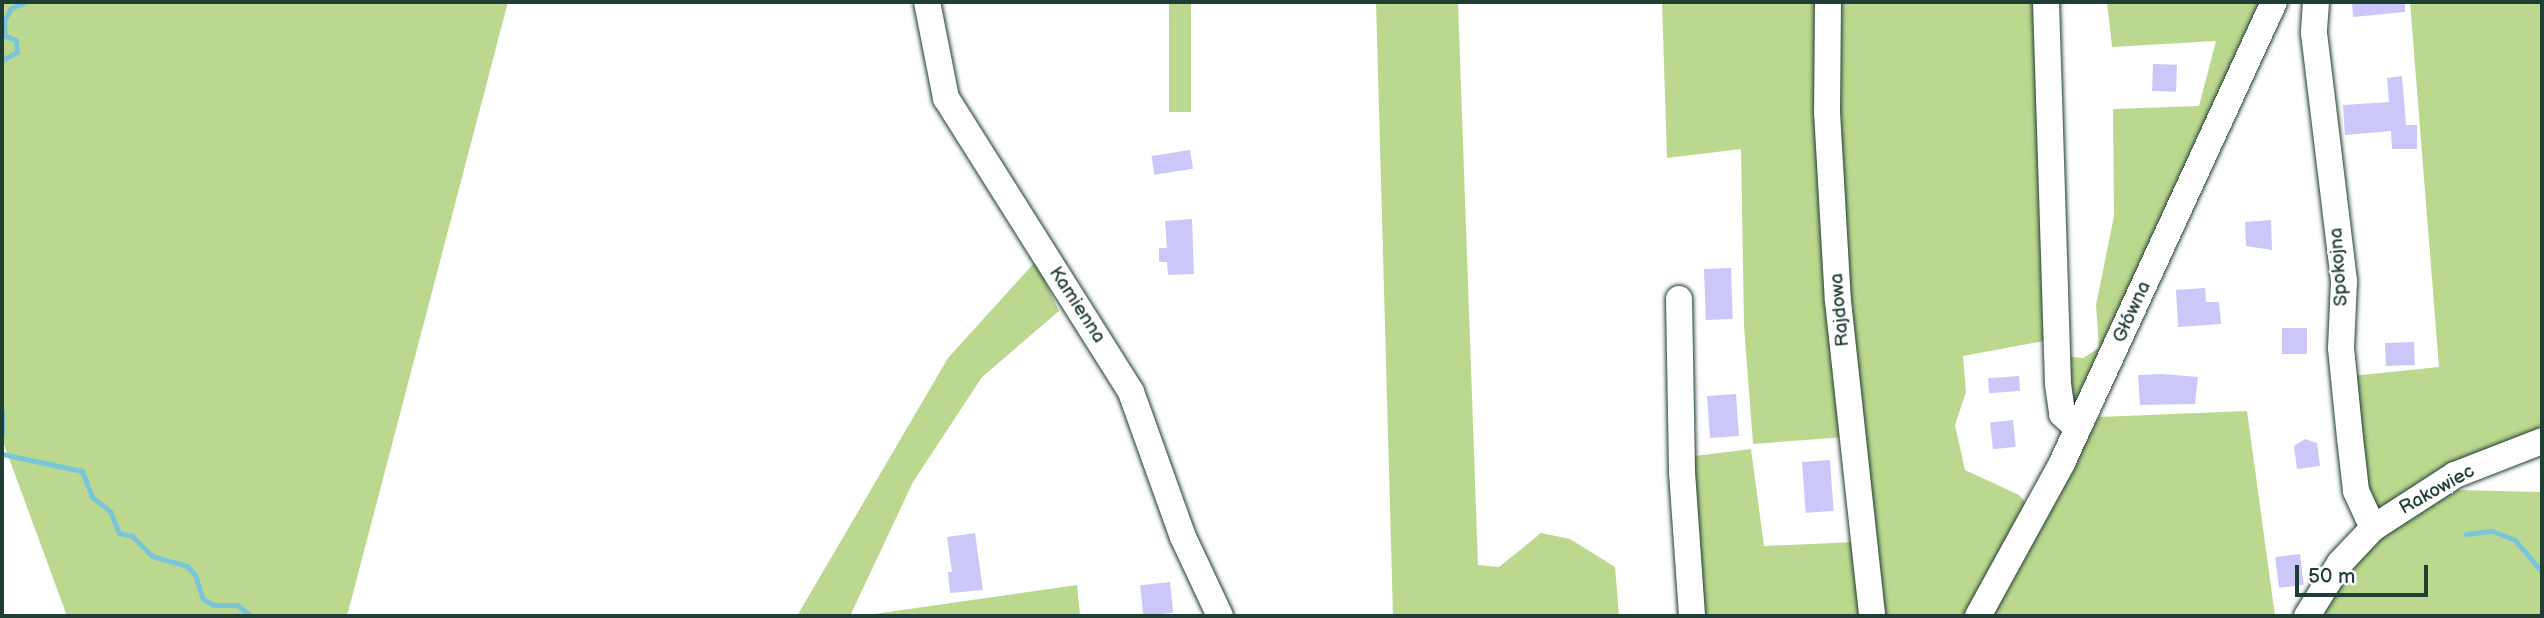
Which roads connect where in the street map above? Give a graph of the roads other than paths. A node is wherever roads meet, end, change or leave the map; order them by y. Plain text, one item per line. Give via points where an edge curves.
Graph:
1 (928, 2) edge
2 (1828, 2) edge
3 (2046, 2) edge
4 (2274, 2) edge
5 (2316, 2) edge
6 (1679, 299) dead end
7 (2077, 428) junction
8 (2542, 441) edge
9 (2373, 528) junction
10 (1220, 616) edge
11 (1692, 616) edge
12 (1872, 616) edge
13 (1978, 616) edge
14 (2307, 616) edge

1 - 10 street, Kamienna via 946,99 1131,392 1183,537
2 - 12 street, Rajdowa via 1827,112 1838,301
3 - 7 street via 2058,384 2062,414
4 - 7 street, Główna
5 - 9 street, Spokojna via 2314,33 2344,282 2341,348 2351,452 2356,491
6 - 11 street via 1682,472
7 - 13 street, Główna via 2037,514
8 - 9 street, Rakowiec via 2455,475
9 - 14 street, Rakowiec via 2340,563

